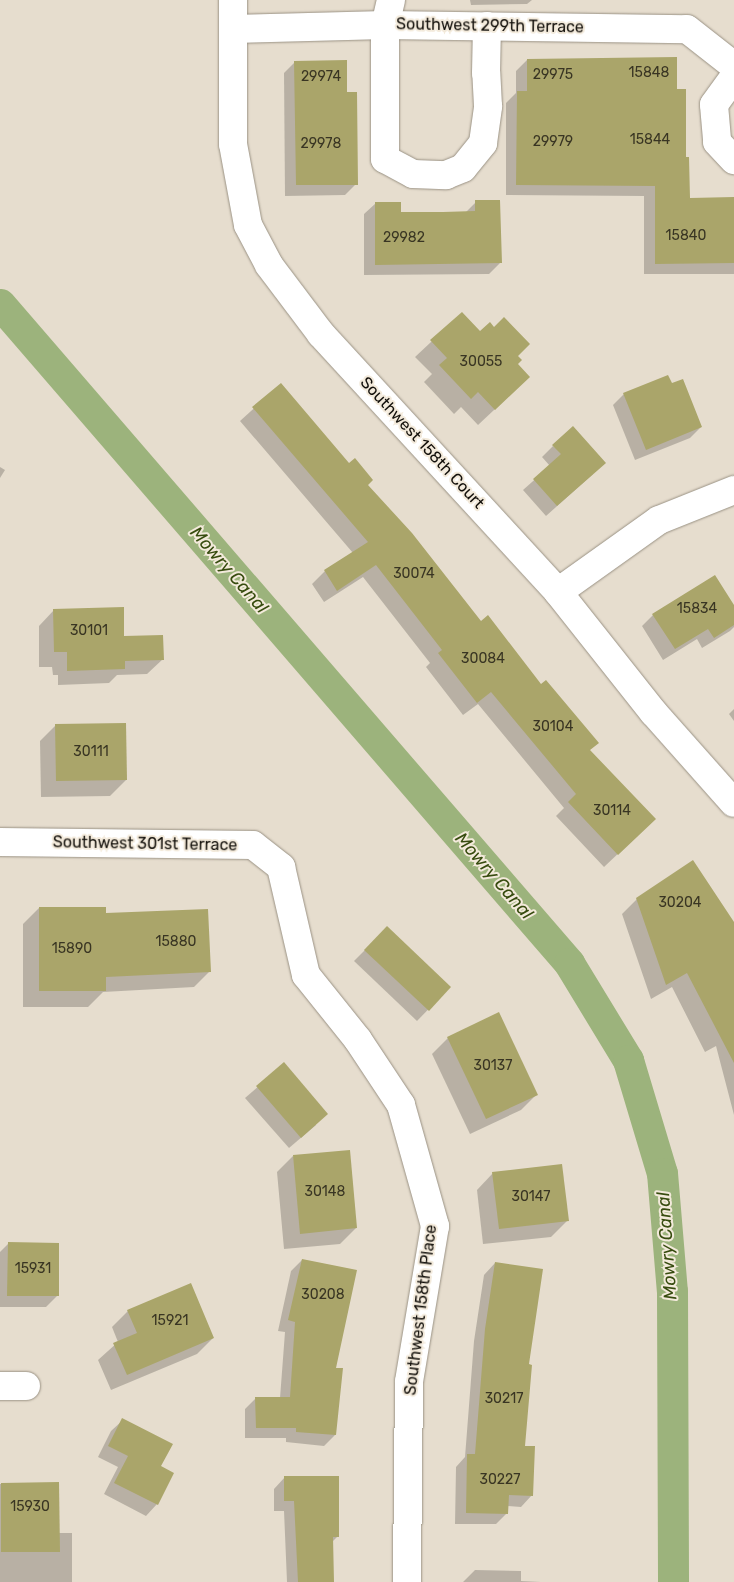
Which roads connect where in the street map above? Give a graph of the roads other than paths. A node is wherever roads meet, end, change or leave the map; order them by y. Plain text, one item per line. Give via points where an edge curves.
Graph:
1 (233, 0) edge
2 (388, 12) edge
3 (487, 26) junction
4 (233, 29) junction
5 (734, 66) edge
6 (734, 77) edge
7 (734, 160) edge
8 (734, 490) edge
9 (558, 592) junction
10 (734, 803) edge
11 (0, 842) edge
12 (282, 867) joint
13 (406, 1582) edge

1 - 4 street, Southwest 158th Court
2 - 3 street, Southwest 299th Terrace
2 - 3 street via 385,159 413,174 446,175 463,168 484,143 488,106
2 - 4 street, Southwest 299th Terrace
3 - 5 street, Southwest 299th Terrace via 687,29
4 - 9 street, Southwest 158th Court via 233,144 248,225 269,265 321,334
6 - 7 street via 714,105 717,142
8 - 9 street via 659,520
9 - 10 street, Southwest 158th Court via 654,713
11 - 12 street, Southwest 301st Terrace via 253,845
12 - 13 street, Southwest 158th Place via 306,975 358,1040 400,1105 435,1226 410,1382

